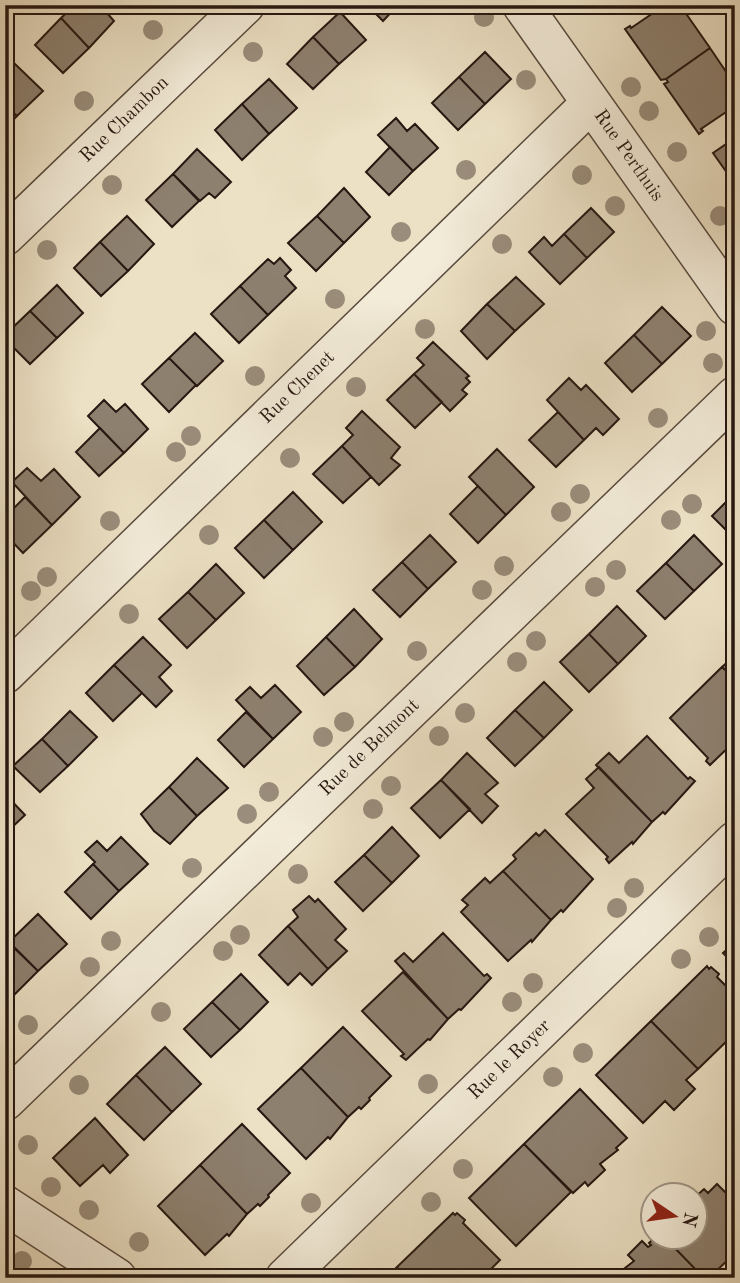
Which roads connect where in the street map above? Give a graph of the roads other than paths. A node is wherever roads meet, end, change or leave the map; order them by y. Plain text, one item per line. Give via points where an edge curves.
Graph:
1 (245, 5) edge
2 (522, 5) edge
3 (590, 103) junction
4 (5, 236) edge
5 (735, 306) edge
6 (735, 396) edge
7 (5, 674) edge
8 (735, 841) edge
9 (5, 1101) edge
10 (5, 1205) edge
11 (117, 1278) edge
12 (285, 1278) edge

1 - 4 street, Rue Chambon
2 - 3 street, Rue Perthuis
3 - 5 street, Rue Perthuis
3 - 7 street, Rue Chenet
6 - 9 street, Rue de Belmont
8 - 12 street, Rue le Royer
10 - 11 street

